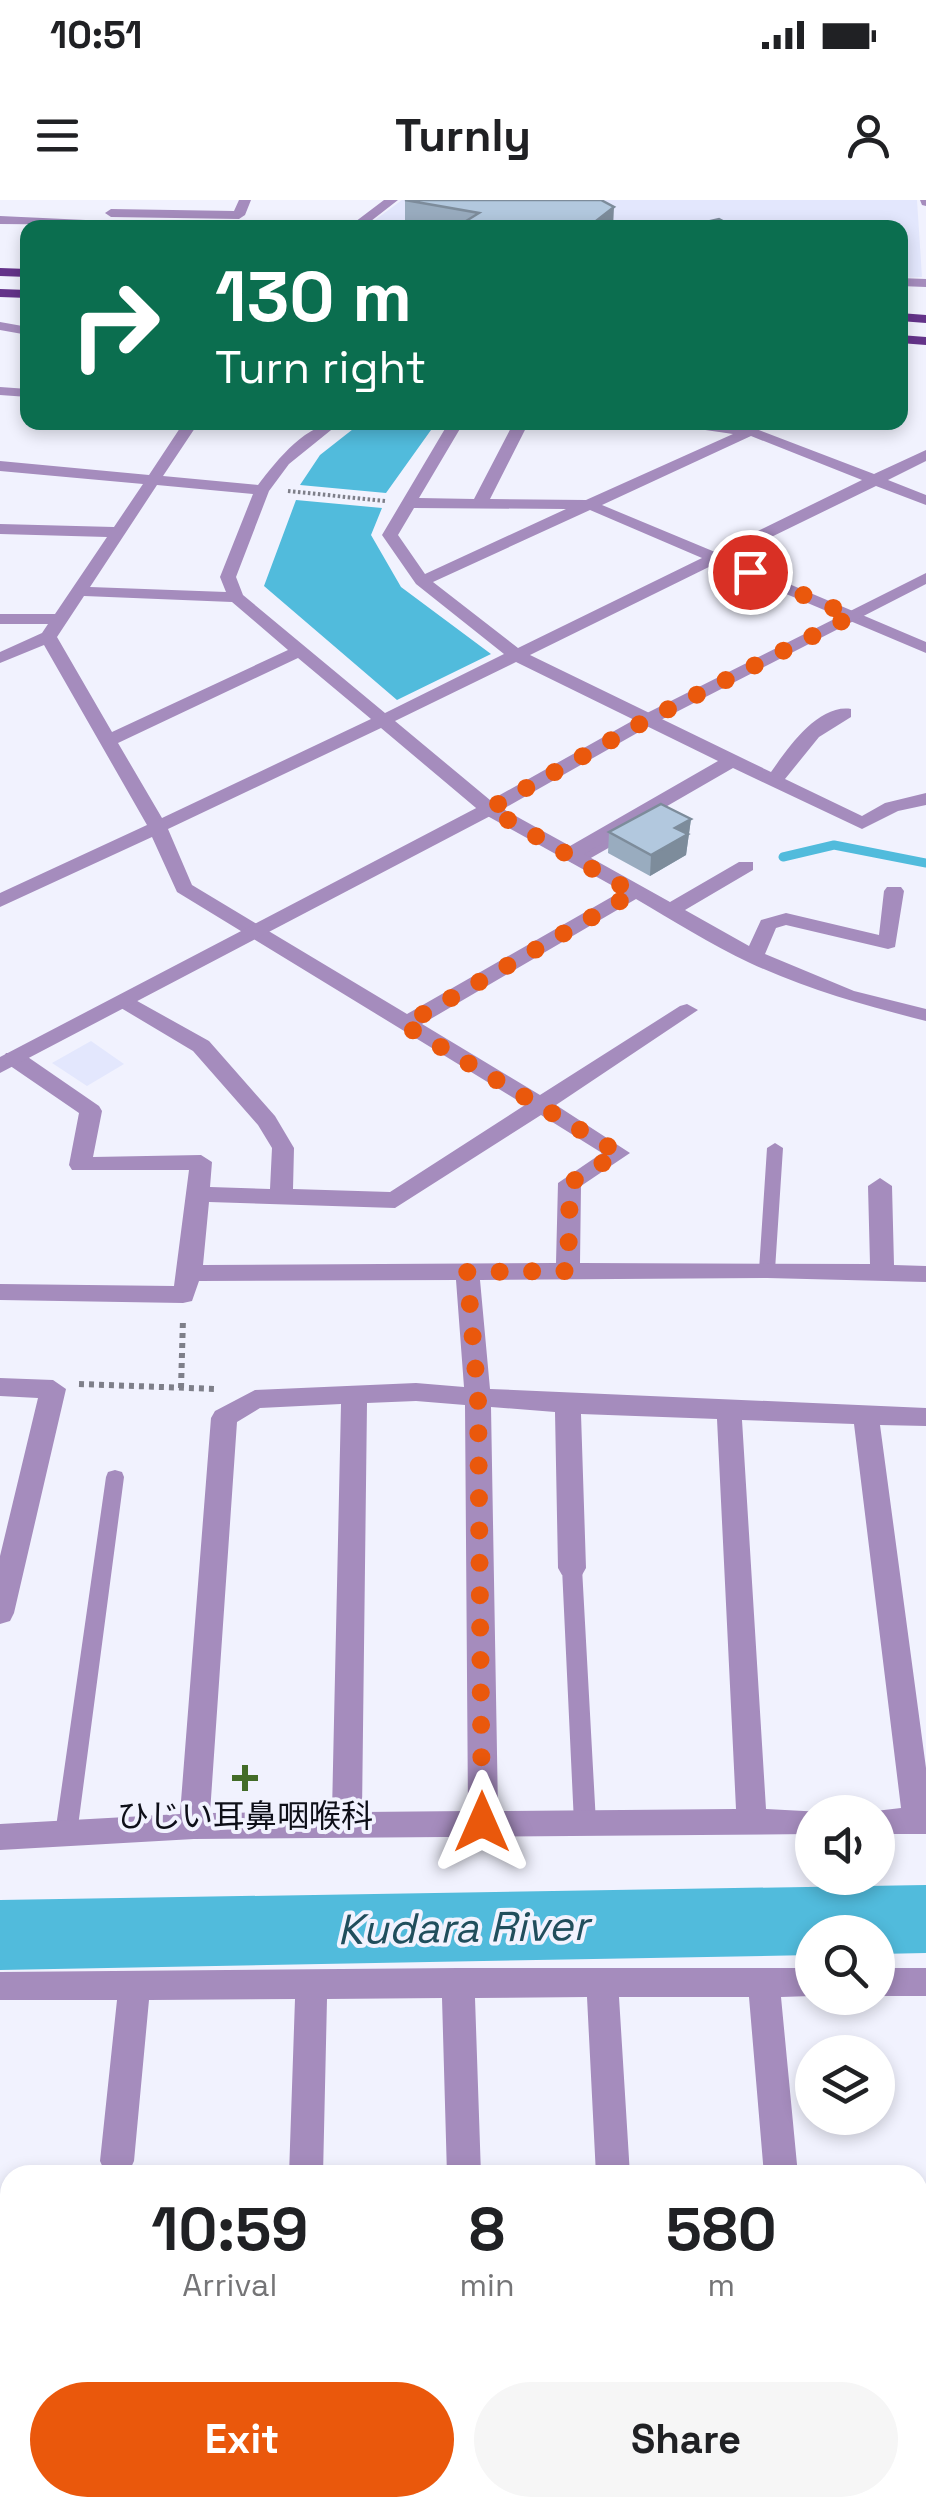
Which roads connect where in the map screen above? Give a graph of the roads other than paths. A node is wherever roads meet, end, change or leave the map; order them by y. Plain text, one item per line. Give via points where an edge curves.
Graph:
1 (245, 200) edge
2 (392, 200) edge
3 (152, 220) edge
4 (364, 220) edge
5 (186, 430) edge
6 (324, 430) edge
7 (452, 430) edge
8 (518, 430) edge
9 (732, 430) edge
10 (751, 432) junction
11 (926, 455) edge
12 (0, 466) edge
13 (152, 480) junction
14 (874, 480) junction
15 (262, 490) junction
16 (926, 500) edge
17 (408, 503) junction
18 (479, 505) junction
19 (590, 506) junction
20 (0, 530) edge
21 (116, 532) junction
22 (716, 558) junction
23 (926, 578) edge
24 (422, 580) junction
25 (76, 591) junction
26 (236, 597) junction
27 (852, 616) junction
28 (0, 619) edge
29 (53, 628) junction
30 (926, 648) edge
31 (299, 651) junction
32 (517, 656) junction
33 (0, 658) edge
34 (845, 713) dead end
35 (647, 720) junction
36 (382, 721) junction
37 (109, 740) junction
38 (731, 760) junction
39 (774, 781) junction
40 (923, 791) edge
41 (489, 809) junction
42 (660, 813) edge
43 (158, 828) junction
44 (572, 857) junction
45 (746, 866) dead end
46 (894, 890) dead end
47 (634, 893) junction
48 (2, 899) edge
49 (667, 912) junction
50 (0, 924) edge
51 (259, 932) junction
52 (754, 956) junction
53 (123, 1001) junction
54 (687, 1010) dead end
55 (926, 1015) edge
56 (404, 1025) junction
57 (7, 1062) edge
58 (540, 1106) junction
59 (774, 1148) dead end
60 (880, 1186) dead end
61 (200, 1194) junction
62 (280, 1196) junction
63 (767, 1270) junction
64 (568, 1271) junction
65 (467, 1272) junction
66 (882, 1272) junction
67 (926, 1274) edge
68 (186, 1284) junction
69 (0, 1292) edge
70 (0, 1387) edge
71 (354, 1394) junction
72 (478, 1398) junction
73 (568, 1404) junction
74 (730, 1410) junction
75 (926, 1417) edge
76 (866, 1418) junction
77 (115, 1477) dead end
78 (572, 1568) joint
79 (0, 1613) edge
80 (752, 1821) junction
81 (795, 1821) edge
82 (895, 1821) edge
83 (922, 1821) edge
84 (482, 1822) junction
85 (585, 1822) junction
86 (347, 1824) junction
87 (194, 1826) junction
88 (66, 1834) junction
89 (0, 1837) edge
90 (458, 1982) junction
91 (602, 1982) junction
92 (764, 1982) junction
93 (795, 1982) edge
94 (895, 1982) edge
95 (926, 1982) edge
96 (311, 1983) junction
97 (134, 1985) junction
98 (0, 1986) edge
99 (117, 2161) dead end
100 (306, 2165) edge
101 (464, 2165) edge
102 (611, 2165) edge
103 (780, 2165) edge

1 - 3 street via 239,216
2 - 4 street
5 - 13 street
6 - 15 street via 284,461
7 - 17 street
8 - 18 street
9 - 10 street
10 - 14 street
10 - 19 street
11 - 14 street
12 - 13 street
13 - 15 street
13 - 21 street
14 - 16 street
14 - 22 street
15 - 26 street via 228,578
17 - 18 street
17 - 24 street via 390,535
18 - 19 street
19 - 22 street
19 - 24 street
20 - 21 street
21 - 25 street
22 - 27 street
22 - 32 street
23 - 27 street
24 - 32 street
25 - 26 street
25 - 29 street
26 - 31 street
27 - 30 street
27 - 35 street
28 - 29 street
29 - 33 street
29 - 37 street
31 - 36 street
31 - 37 street
32 - 35 street
32 - 36 street
34 - 39 street via 800,743
35 - 38 street
35 - 41 street
36 - 41 street
36 - 43 street
37 - 43 street
38 - 39 street
38 - 44 street
39 - 40 street via 862,823
41 - 44 street
41 - 51 street
42 - 44 lane
43 - 48 street
43 - 51 street via 184,888
44 - 47 street
45 - 49 street
46 - 52 street via 888,943 786,919 768,924
47 - 49 street
47 - 56 street
48 - 50 street
49 - 52 street
51 - 53 street
51 - 56 street
52 - 55 street via 846,995
53 - 57 street
53 - 62 street via 201,1046 267,1121 282,1148
54 - 58 street
56 - 58 street
57 - 61 street via 91,1111 80,1165 201,1162
58 - 62 street via 394,1200
58 - 64 street via 619,1153 570,1183
59 - 63 lane
60 - 66 street
61 - 62 street
61 - 68 street
63 - 64 street
63 - 66 street
64 - 65 street
65 - 68 street
65 - 72 street
66 - 67 street
68 - 69 street
70 - 79 street via 53,1389
71 - 72 street
71 - 86 street
71 - 87 street via 256,1400 224,1418
72 - 73 street
72 - 84 street
73 - 74 street
73 - 78 street
74 - 76 street
74 - 80 street
75 - 76 street
76 - 83 street
77 - 88 lane
78 - 85 lane
80 - 81 street
80 - 85 street
82 - 83 street
84 - 85 street
84 - 86 street
86 - 87 street
87 - 88 street
88 - 89 street
90 - 91 street
90 - 96 street
90 - 101 street
91 - 92 street
91 - 102 street
92 - 93 street
92 - 103 street
94 - 95 street
96 - 97 street
96 - 100 street
97 - 98 street
97 - 99 street

